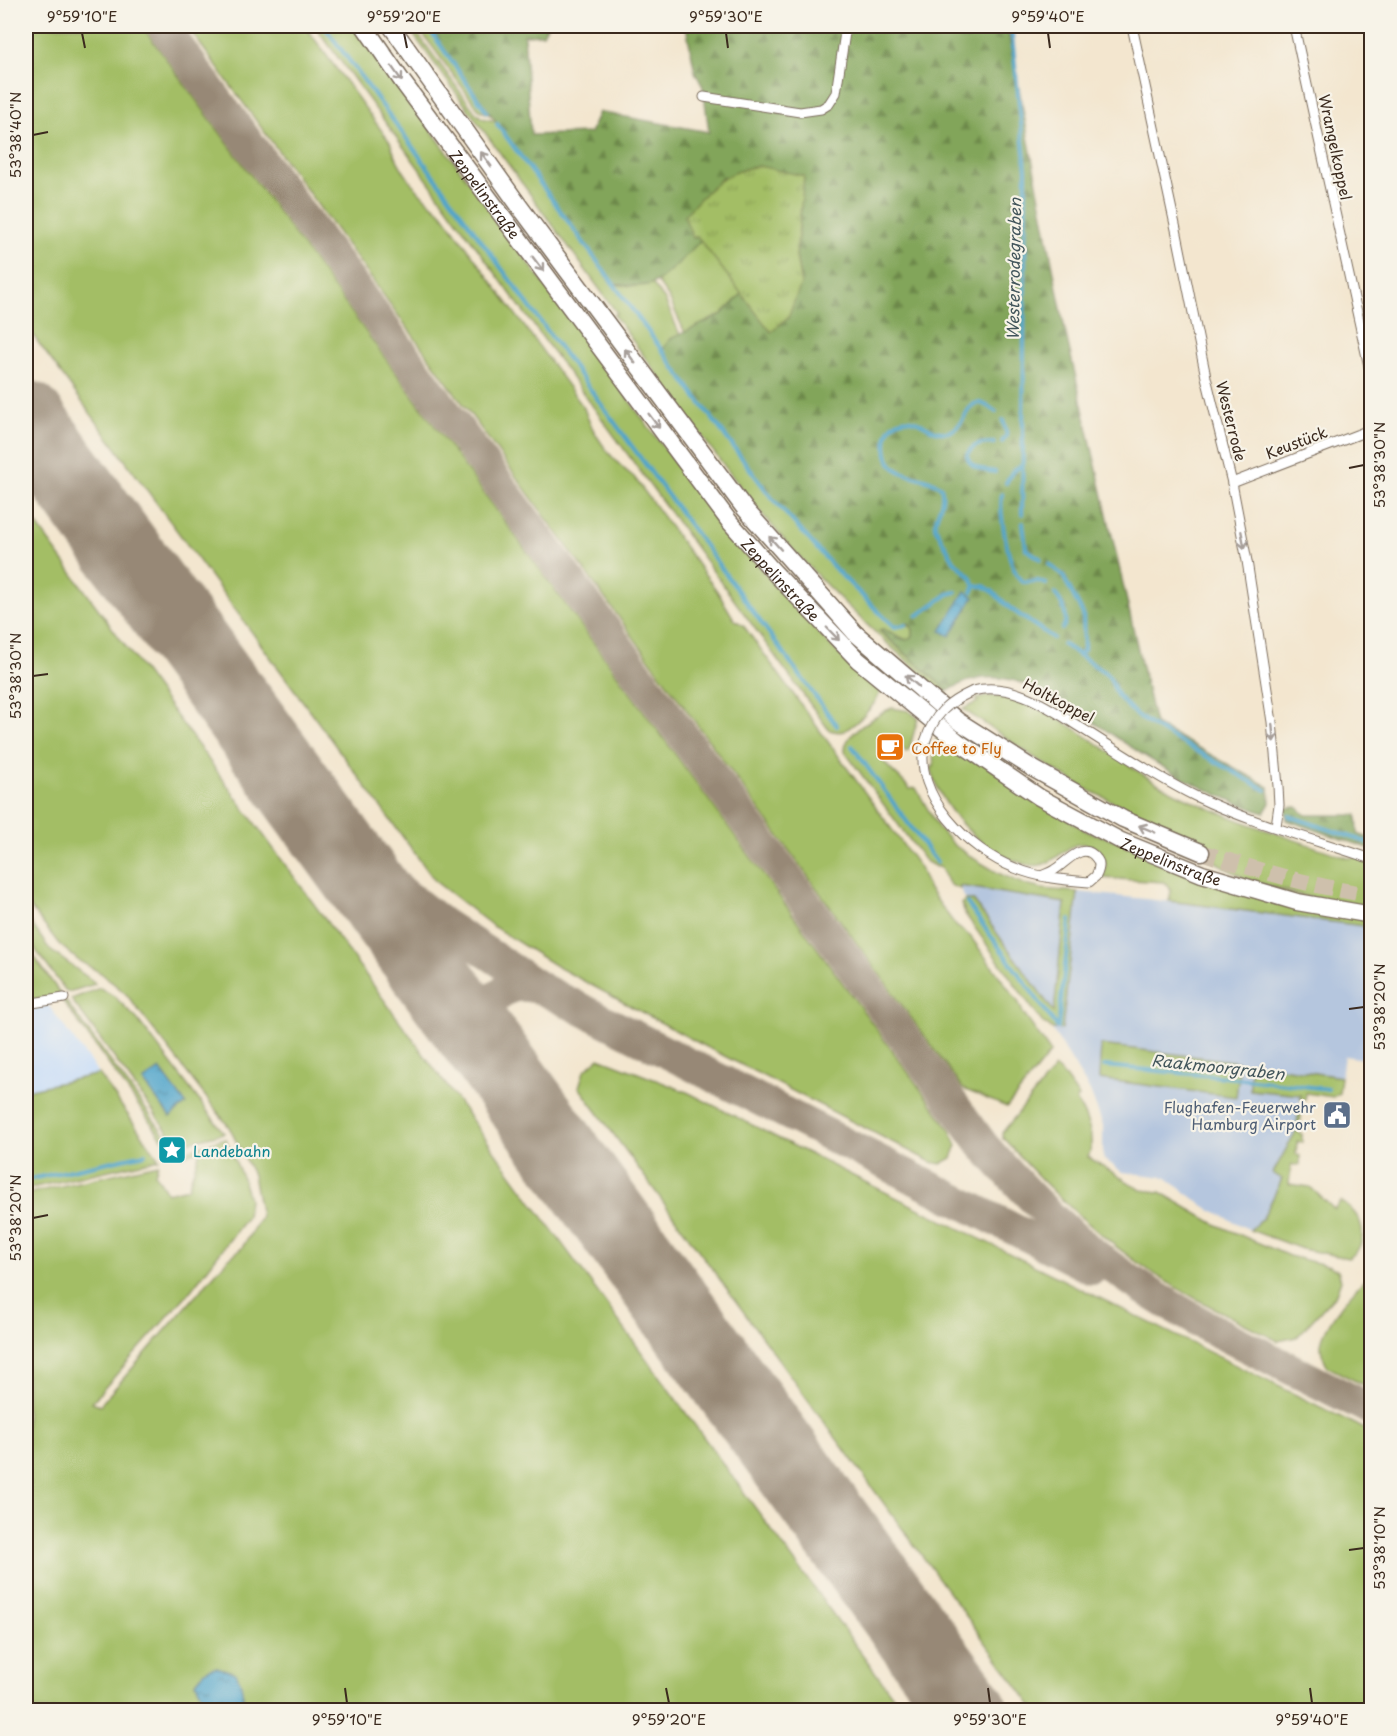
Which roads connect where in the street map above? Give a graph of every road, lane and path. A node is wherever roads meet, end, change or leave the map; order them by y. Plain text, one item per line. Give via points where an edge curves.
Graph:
1 (364, 26) edge
2 (391, 26) edge
3 (846, 26) edge
4 (1132, 26) edge
5 (1293, 26) edge
6 (704, 97) dead end
7 (1371, 380) edge
8 (1371, 429) edge
9 (1232, 483) junction
10 (1276, 826) junction
11 (1201, 852) tunnel mouth
12 (1371, 859) edge
13 (1041, 876) junction
14 (1371, 915) edge
15 (64, 998) dead end
16 (26, 1004) edge

1 -> 14 highway, Zeppelinstraße via 729,521 858,660 980,758 1089,825 1162,858 1272,896
11 -> 2 highway, Zeppelinstraße via 1123,819 1032,768 958,721 855,633 737,500
3 - 6 street via 836,93 821,109 800,112
4 - 9 street, Westerrode
5 - 7 street, Wrangelkoppel
8 - 9 street, Keustück
9 -> 10 street, Westerrode via 1272,722 1279,805
10 - 12 street, Holtkoppel
10 - 13 street, Holtkoppel, bridge via 1240,815 1166,781 1034,700 988,688 973,691 942,710 931,726 923,751 930,790 971,842 997,860
13 - 13 street, Holtkoppel via 1083,851 1097,858 1099,864 1096,876 1089,882
15 - 16 street

